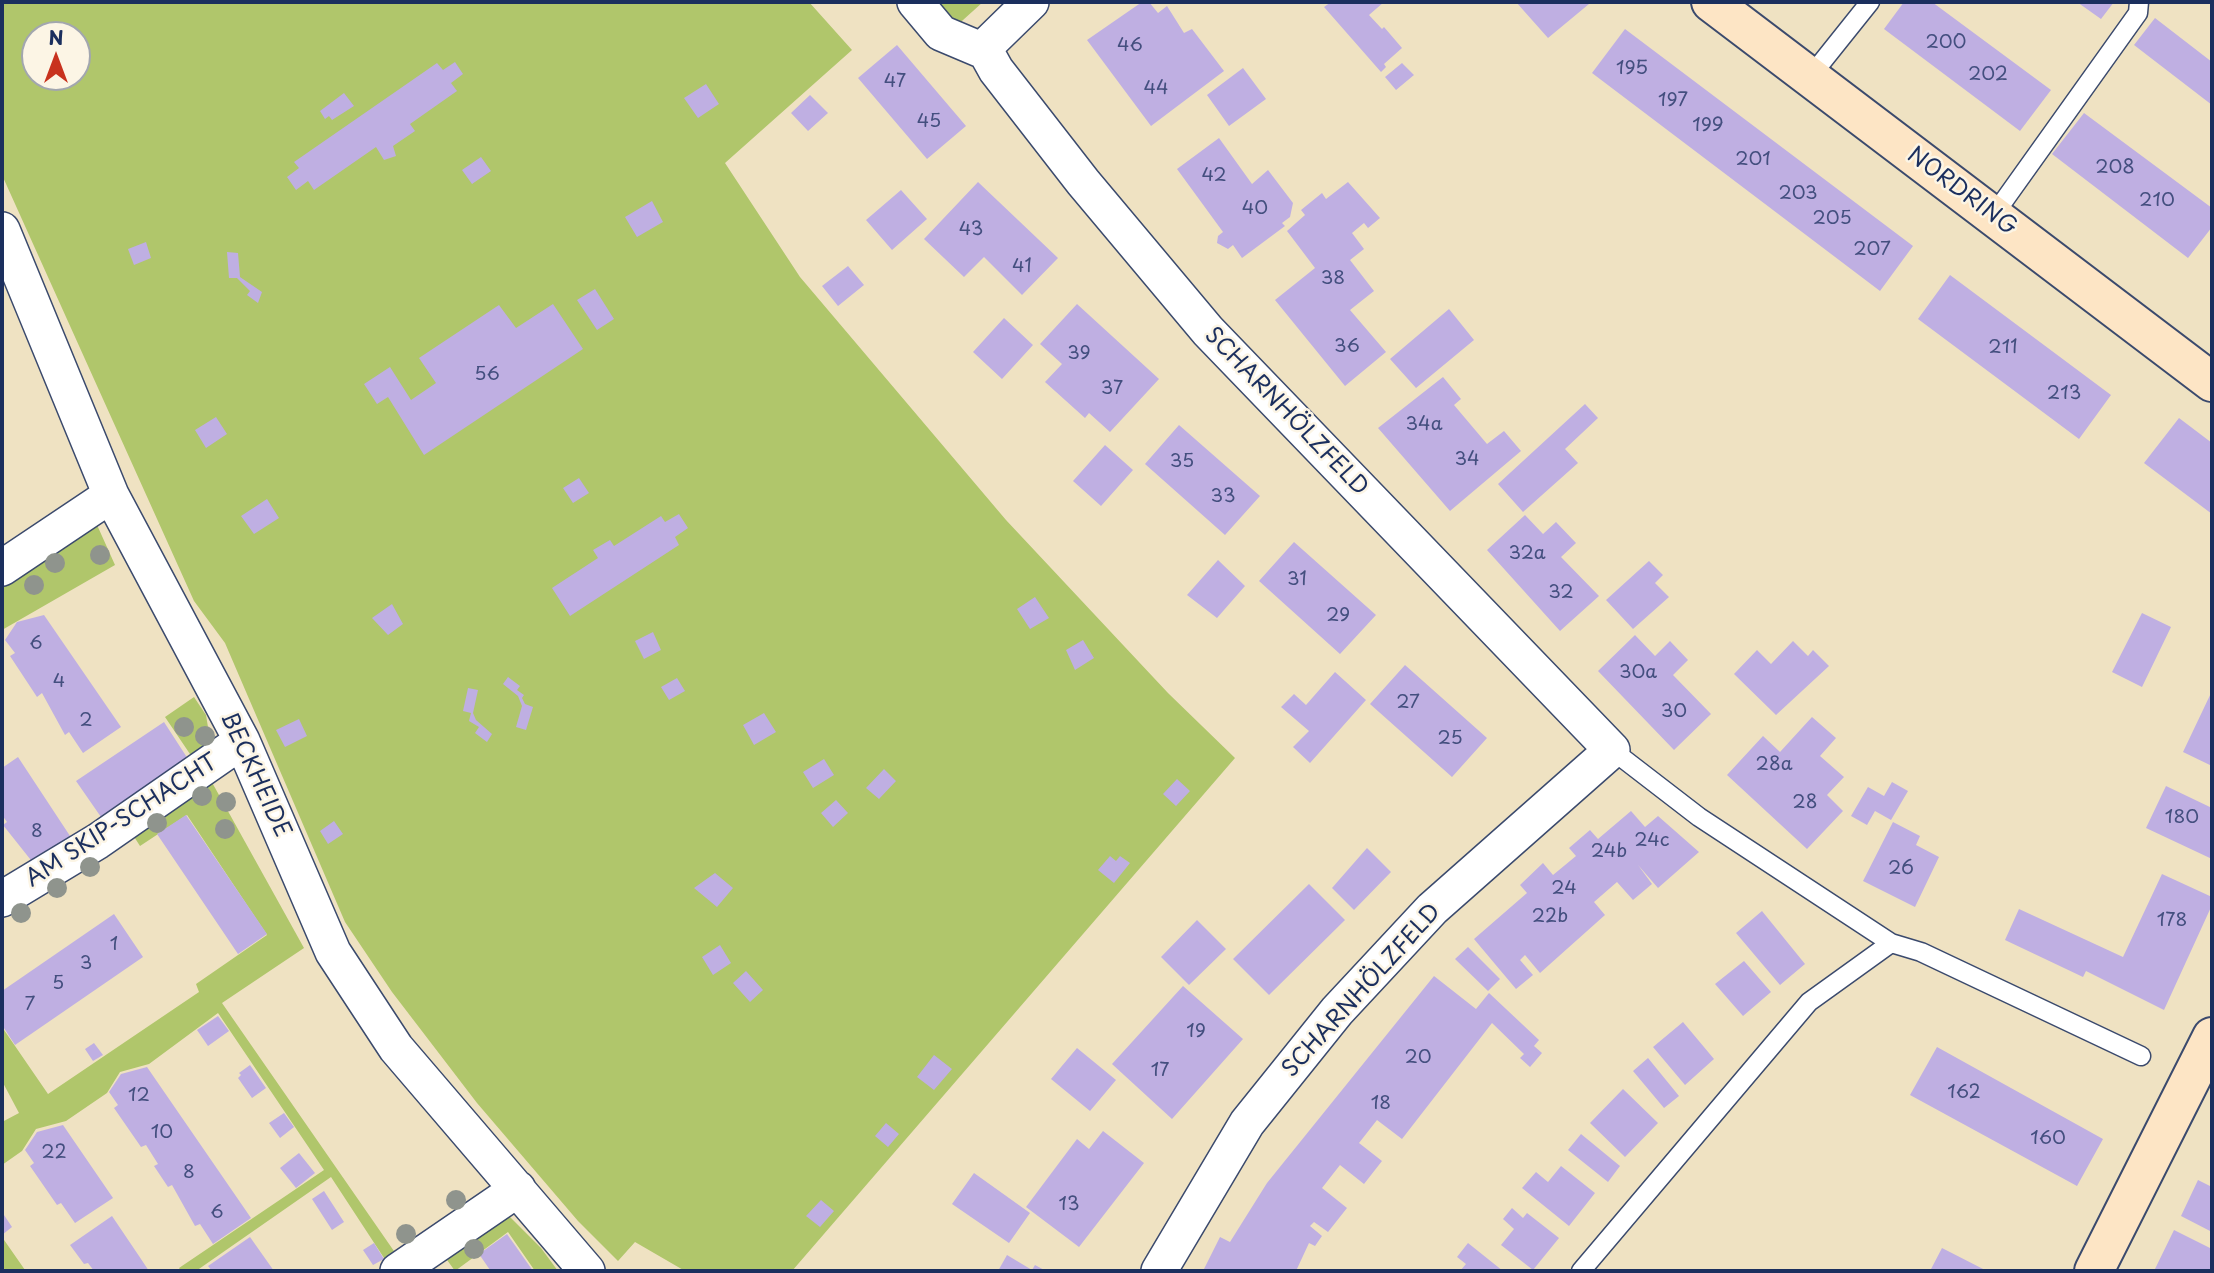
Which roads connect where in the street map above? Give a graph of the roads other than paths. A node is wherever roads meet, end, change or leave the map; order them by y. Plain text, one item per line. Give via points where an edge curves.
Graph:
1 (915, 2) edge
2 (1031, 2) edge
3 (1711, 2) edge
4 (1870, 2) edge
5 (2139, 2) edge
6 (986, 52) junction
7 (1810, 77) junction
8 (1993, 216) junction
9 (2, 230) edge
10 (2212, 382) edge
11 (111, 495) junction
12 (2, 568) edge
13 (242, 741) junction
14 (1612, 750) junction
15 (2, 899) edge
16 (1891, 943) junction
17 (2212, 1037) edge
18 (2141, 1055) dead end
19 (518, 1189) junction
20 (398, 1271) edge
21 (587, 1271) edge
22 (1159, 1271) edge
23 (1581, 1271) edge
24 (2094, 1271) edge

1 - 6 street via 941,33
2 - 6 street via 991,41
3 - 7 street, NORDRING
4 - 7 lane
5 - 8 lane via 2138,13
6 - 14 street, SCHARNHÖLZFELD via 989,62 1083,182 1208,331
7 - 8 street, NORDRING
8 - 10 street, NORDRING
9 - 11 street, BECKHEIDE
11 - 12 street
11 - 13 street, BECKHEIDE
13 - 15 street, AM SKIP-SCHACHT via 98,841
13 - 19 street, BECKHEIDE via 333,952 396,1048
14 - 16 lane, SCHARNHÖLZFELD via 1699,817
14 - 22 street, SCHARNHÖLZFELD via 1432,909 1337,1011 1247,1123
16 - 18 lane, SCHARNHÖLZFELD via 1921,952
16 - 23 lane via 1809,1002
17 - 24 street
19 - 20 street
19 - 21 street, BECKHEIDE

